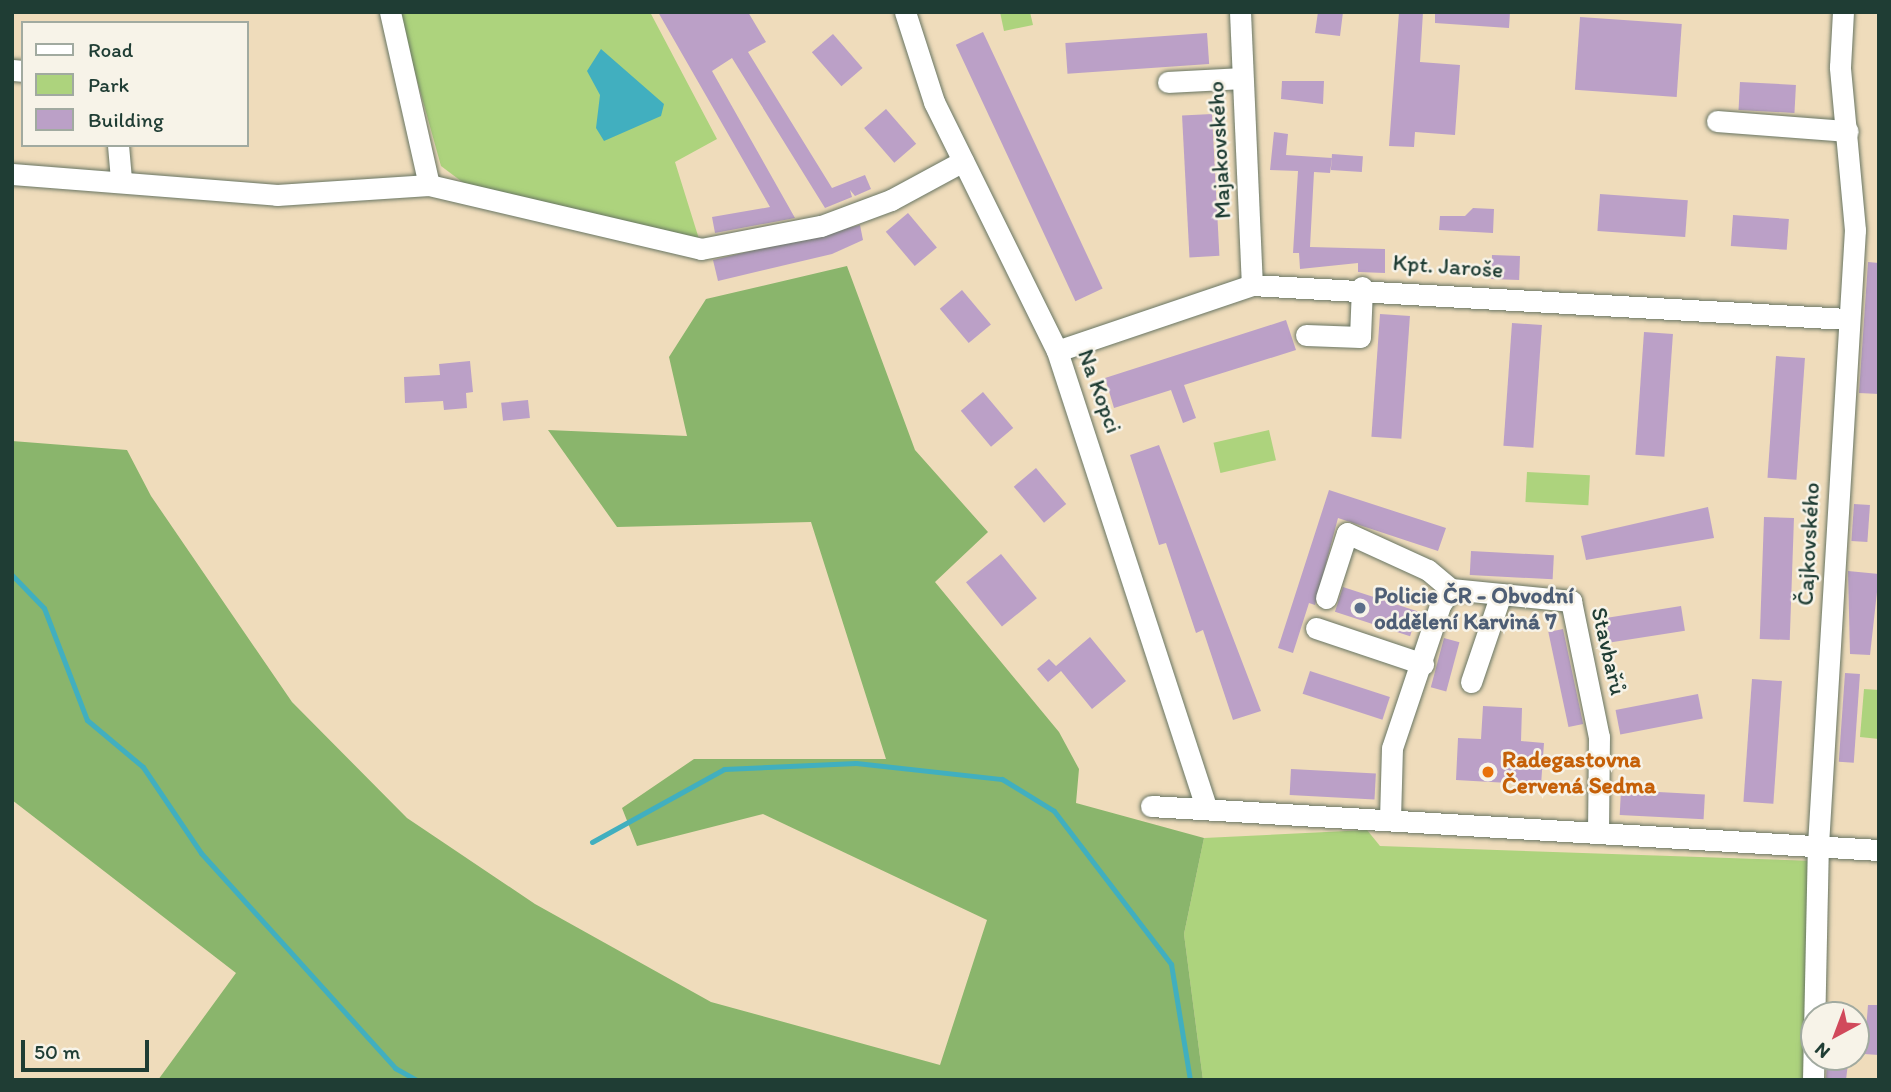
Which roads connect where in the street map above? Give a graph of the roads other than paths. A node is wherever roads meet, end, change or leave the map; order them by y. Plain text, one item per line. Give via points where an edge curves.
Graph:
1 (390, 12) edge
2 (905, 12) edge
3 (1240, 12) edge
4 (1843, 12) edge
5 (1242, 78) junction
6 (1168, 82) dead end
7 (1717, 121) dead end
8 (1848, 131) junction
9 (118, 147) edge
10 (964, 161) junction
11 (12, 174) edge
12 (121, 181) junction
13 (429, 185) junction
14 (1252, 285) junction
15 (1362, 287) junction
16 (1847, 319) junction
17 (1306, 334) dead end
18 (1057, 351) junction
19 (1451, 589) junction
20 (1501, 594) junction
21 (1326, 598) dead end
22 (1316, 628) dead end
23 (1423, 664) junction
24 (1471, 682) dead end
25 (1205, 804) junction
26 (1151, 806) dead end
27 (1390, 819) junction
28 (1598, 832) junction
29 (1818, 845) junction
30 (1879, 850) edge
31 (1813, 1080) edge

1 - 13 street
2 - 10 street, Na Kopci via 934,102
3 - 5 street, Majakovského
4 - 8 street, Čajkovského via 1840,67
5 - 6 street
5 - 14 street, Majakovského
7 - 8 street
8 - 16 street, Čajkovského via 1855,230
9 - 12 street
10 - 13 street via 891,200 821,226 701,249
10 - 18 street, Na Kopci
11 - 12 street
12 - 13 street via 276,195
14 - 15 street, Kpt. Jaroše
14 - 18 street, Kpt. Jaroše
15 - 16 street, Kpt. Jaroše
15 - 17 street via 1360,337
16 - 29 street, Čajkovského
18 - 25 street, Na Kopci
19 - 20 street, Stavbařů
19 - 21 street via 1428,570 1347,533
19 - 23 street via 1440,605
20 - 24 street
20 - 28 street, Stavbařů via 1571,601 1599,737
22 - 23 street
23 - 27 street via 1392,748
25 - 26 street
25 - 27 street
27 - 28 street
28 - 29 street
29 - 30 street
29 - 31 street, Čajkovského

